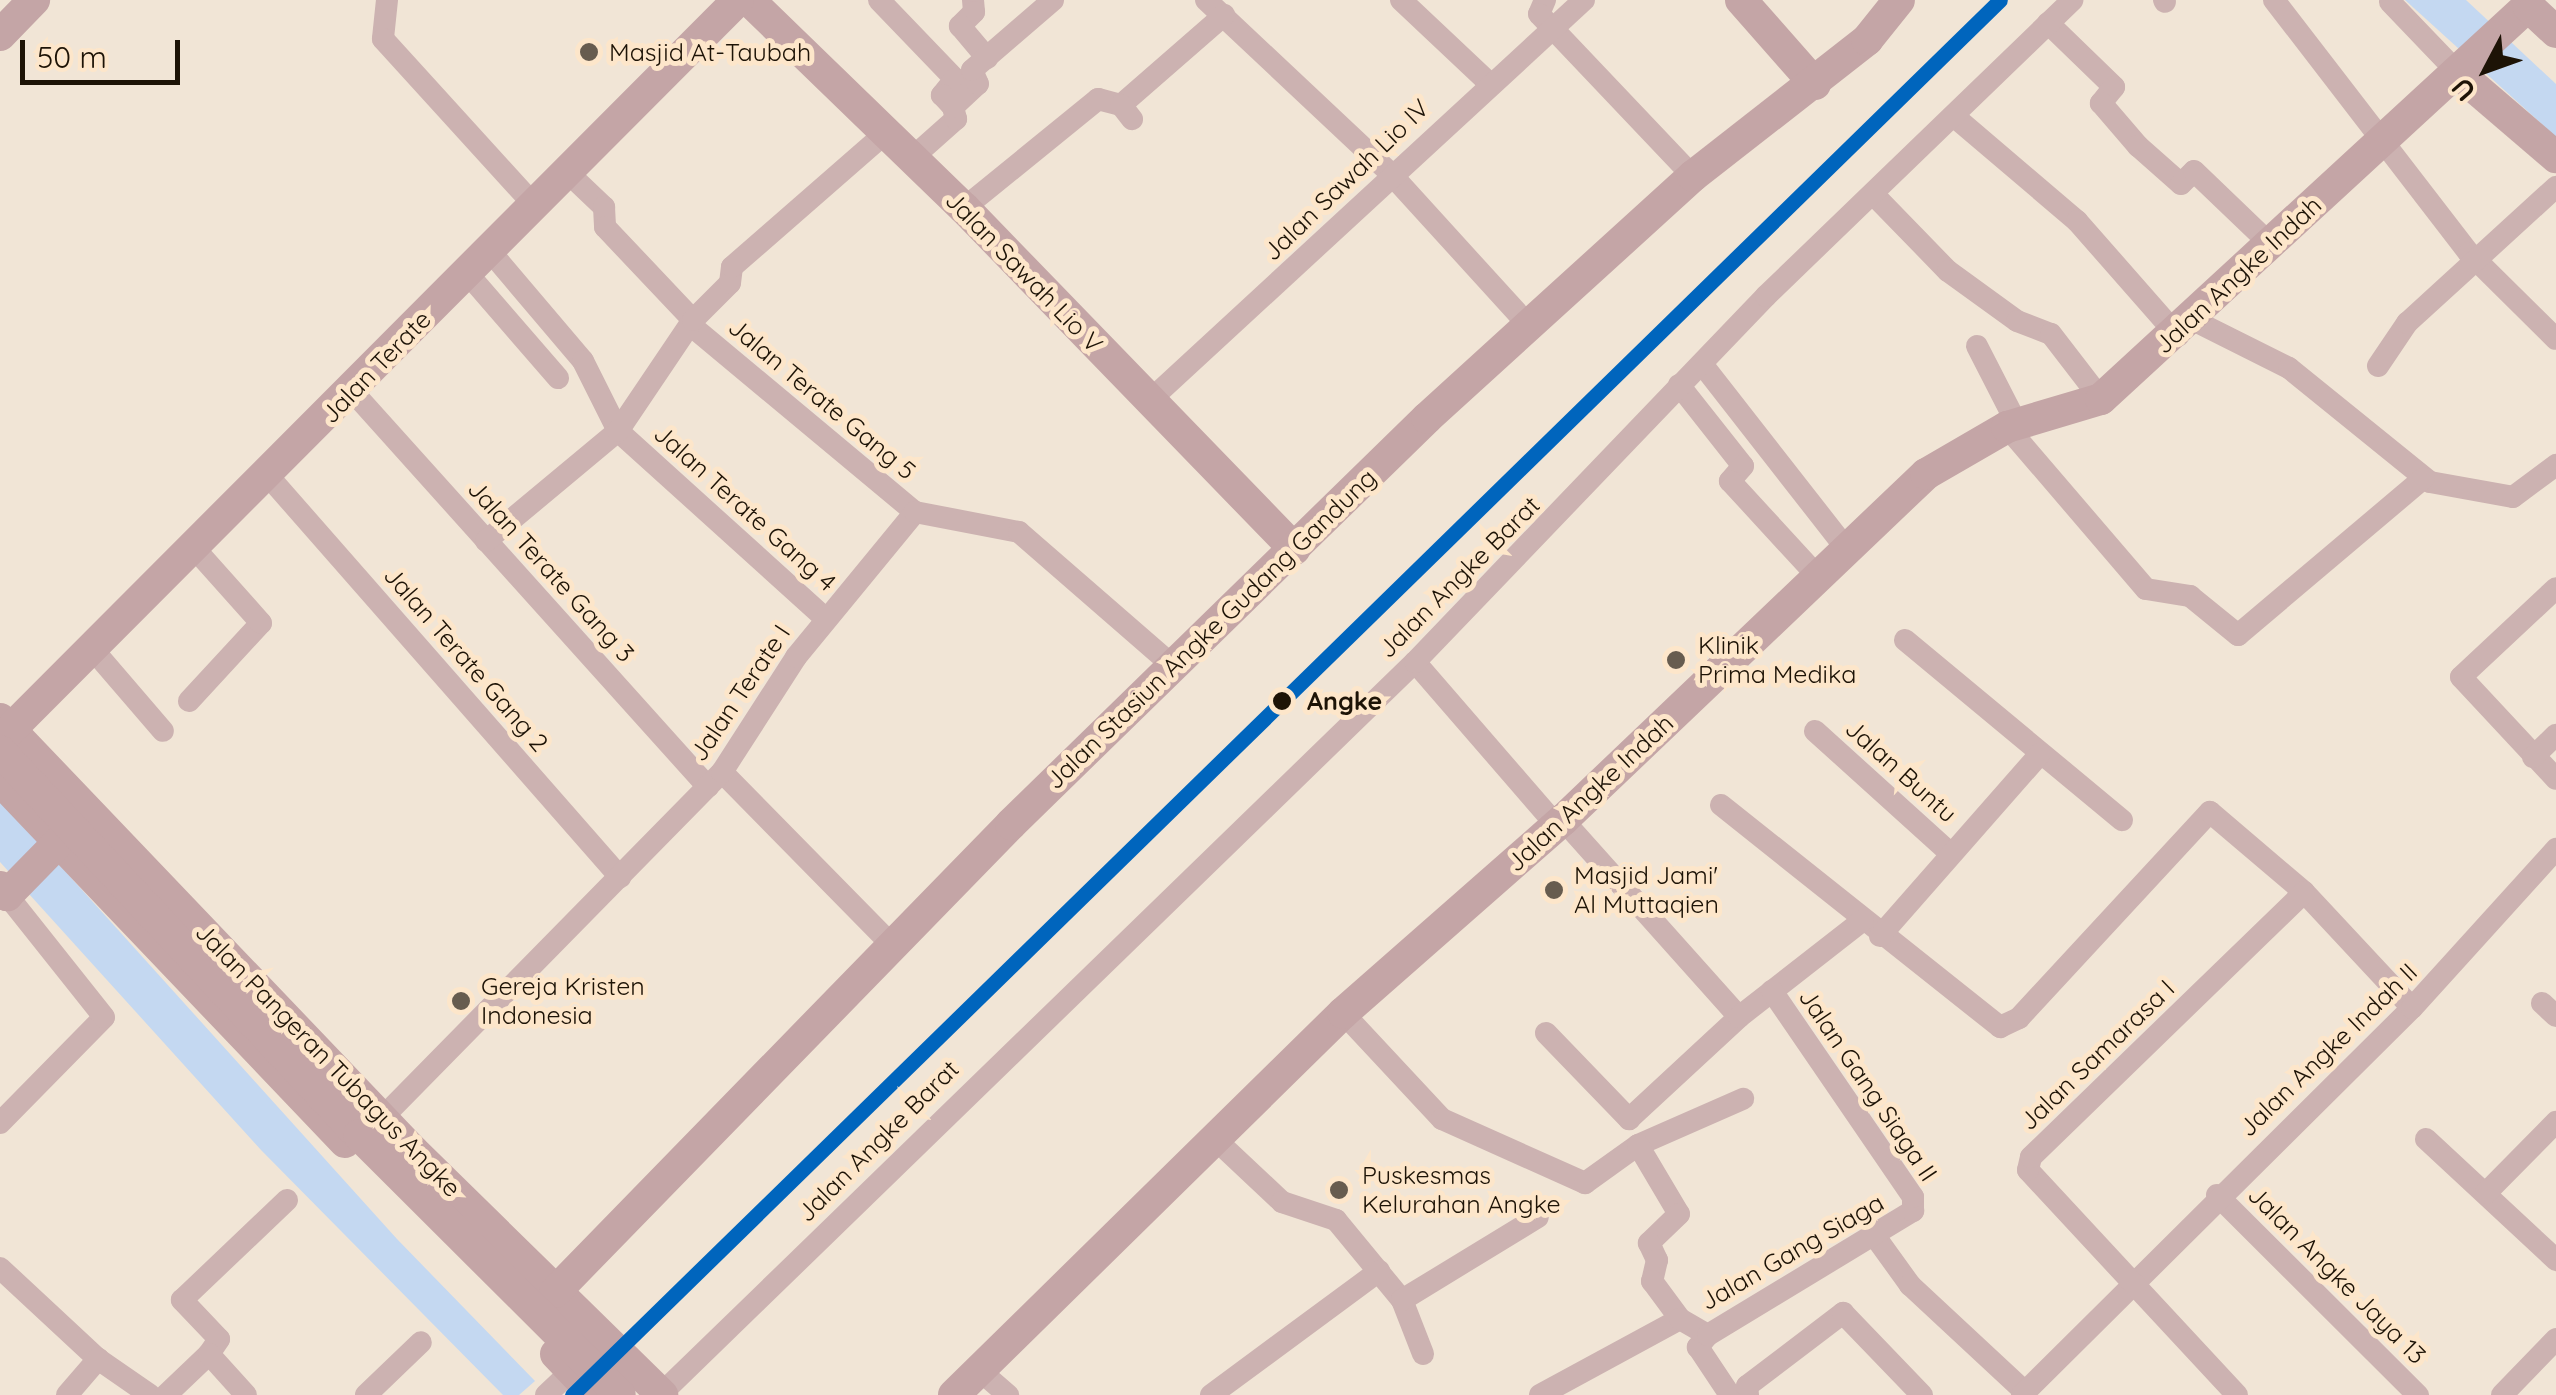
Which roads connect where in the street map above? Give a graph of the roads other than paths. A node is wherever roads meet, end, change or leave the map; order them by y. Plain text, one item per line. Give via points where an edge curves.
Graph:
1 (34, 0) edge
2 (387, 0) edge
3 (738, 0) edge
4 (748, 0) edge
5 (880, 0) edge
6 (973, 0) edge
7 (1053, 0) edge
8 (1401, 0) edge
9 (1546, 0) edge
10 (1584, 0) edge
11 (1741, 0) edge
12 (1899, 0) edge
13 (2072, 0) edge
14 (2274, 0) edge
15 (2390, 2) edge
16 (1215, 7) edge
17 (2522, 7) edge
18 (2048, 23) junction
19 (1554, 28) junction
20 (2556, 32) edge
21 (0, 35) edge
22 (987, 58) junction
23 (2464, 69) junction
24 (1488, 82) junction
25 (1815, 84) junction
26 (953, 107) junction
27 (1956, 118) junction
28 (887, 132) junction
29 (2380, 141) junction
30 (912, 158) junction
31 (2556, 158) edge
32 (565, 170) junction
33 (1390, 173) junction
34 (1693, 176) junction
35 (2556, 187) edge
36 (1872, 194) junction
37 (533, 204) junction
38 (964, 208) junction
39 (2270, 244) junction
40 (478, 262) junction
41 (2478, 262) junction
42 (694, 324) junction
43 (1528, 326) junction
44 (2185, 328) junction
45 (2556, 339) edge
46 (1977, 346) dead end
47 (1702, 364) junction
48 (2378, 366) dead end
49 (558, 378) dead end
50 (1679, 385) junction
51 (353, 392) junction
52 (2101, 398) junction
53 (1148, 402) junction
54 (2012, 426) junction
55 (618, 432) junction
56 (2556, 465) edge
57 (270, 478) junction
58 (2424, 478) junction
59 (914, 512) junction
60 (486, 540) junction
61 (195, 549) junction
62 (1294, 549) junction
63 (1848, 551) junction
64 (1820, 580) junction
65 (2556, 588) edge
66 (825, 618) junction
67 (1904, 640) dead end
68 (95, 652) junction
69 (1415, 662) junction
70 (1172, 666) junction
71 (190, 701) dead end
72 (163, 731) dead end
73 (1815, 731) dead end
74 (3, 734) edge
75 (2556, 735) edge
76 (2040, 754) junction
77 (2532, 757) junction
78 (2556, 779) edge
79 (0, 780) edge
80 (715, 780) junction
81 (1722, 805) dead end
82 (2122, 820) dead end
83 (1560, 823) junction
84 (56, 845) junction
85 (2556, 849) edge
86 (1949, 852) junction
87 (620, 877) junction
88 (2304, 892) junction
89 (4, 897) edge
90 (1872, 928) junction
91 (894, 947) junction
92 (1772, 991) junction
93 (2412, 1008) junction
94 (1343, 1013) junction
95 (1739, 1017) junction
96 (1546, 1033) dead end
97 (1742, 1099) dead end
98 (383, 1117) junction
99 (2556, 1122) edge
100 (0, 1123) edge
101 (1636, 1132) junction
102 (2426, 1139) dead end
103 (1216, 1140) junction
104 (2486, 1192) junction
105 (2216, 1195) junction
106 (287, 1200) dead end
107 (1912, 1211) joint
108 (1538, 1217) dead end
109 (1874, 1235) junction
110 (2556, 1260) edge
111 (0, 1268) edge
112 (1379, 1271) junction
113 (2130, 1284) junction
114 (555, 1292) junction
115 (1402, 1300) junction
116 (1680, 1319) junction
117 (593, 1328) junction
118 (1708, 1335) junction
119 (2556, 1339) edge
120 (422, 1342) dead end
121 (208, 1354) junction
122 (1423, 1354) dead end
123 (98, 1359) junction
124 (978, 1368) junction
125 (557, 1376) edge
126 (2023, 1393) edge
127 (68, 1395) edge
128 (150, 1395) edge
129 (166, 1395) edge
130 (246, 1395) edge
131 (366, 1395) edge
132 (596, 1395) edge
133 (620, 1395) edge
134 (660, 1395) edge
135 (954, 1395) edge
136 (1008, 1395) edge
137 (1211, 1395) edge
138 (1540, 1395) edge
139 (1730, 1395) edge
140 (1748, 1395) edge
141 (1922, 1395) edge
142 (2238, 1395) edge
143 (2418, 1395) edge
144 (2502, 1395) edge

1 - 21 street
2 - 37 street via 382,39
3 - 32 street, Jalan Terate
4 - 28 street, Jalan Sawah Lio V
5 - 26 street via 955,79 942,95
6 - 22 street via 974,12 960,26
7 - 22 street
8 - 24 street
9 - 19 street via 1538,11
10 - 19 street, Jalan Sawah Lio IV
11 - 25 street
12 - 25 street, Jalan Stasiun Angke Gudang Gandung
13 - 18 street, Jalan Angke Barat
14 - 29 street
15 - 23 street
16 - 33 street
16 - 38 street via 1126,112 1098,99
17 - 20 street
17 - 23 street, Jalan Angke Indah
18 - 27 street, Jalan Angke Barat
18 - 39 street via 2114,87 2101,103 2138,146 2181,184 2194,171
19 - 24 street, Jalan Sawah Lio IV
19 - 34 street
22 - 26 street via 972,70 978,84
23 - 29 street, Jalan Angke Indah
23 - 31 street
24 - 33 street, Jalan Sawah Lio IV
25 - 34 street, Jalan Stasiun Angke Gudang Gandung
26 - 30 street via 956,119
27 - 36 street, Jalan Angke Barat
27 - 44 street via 2077,221
28 - 30 street, Jalan Sawah Lio V
28 - 42 street via 734,265 730,283
29 - 39 street, Jalan Angke Indah
29 - 41 street
30 - 38 street, Jalan Sawah Lio V
32 - 37 street, Jalan Terate
32 - 42 street, Jalan Terate Gang 5 via 604,207 605,227
33 - 43 street
33 - 53 street, Jalan Sawah Lio IV
34 - 43 street, Jalan Stasiun Angke Gudang Gandung
35 - 41 street
36 - 47 street, Jalan Angke Barat
36 - 52 street via 1948,270 2017,321 2047,330
37 - 40 street, Jalan Terate
38 - 53 street, Jalan Sawah Lio V
39 - 44 street, Jalan Angke Indah
40 - 49 street
40 - 51 street, Jalan Terate
40 - 55 street, Jalan Terate Gang 4 via 583,361
41 - 45 street
41 - 48 street via 2406,323
42 - 55 street
42 - 59 street, Jalan Terate Gang 5
43 - 62 street, Jalan Stasiun Angke Gudang Gandung
44 - 52 street, Jalan Angke Indah
44 - 58 street via 2290,368
46 - 54 street
47 - 50 street, Jalan Angke Barat
47 - 63 street
50 - 64 street via 1744,466 1730,481
50 - 69 street, Jalan Angke Barat
51 - 57 street, Jalan Terate
51 - 60 street, Jalan Terate Gang 3
52 - 54 street, Jalan Angke Indah
53 - 62 street, Jalan Sawah Lio V
54 - 58 street via 2146,589 2190,596 2238,636
54 - 63 street, Jalan Angke Indah via 1926,474
55 - 60 street
55 - 66 street, Jalan Terate Gang 4
56 - 58 street via 2514,497
57 - 61 street, Jalan Terate
57 - 87 street, Jalan Terate Gang 2
59 - 66 street, Jalan Terate I
59 - 70 street via 1019,532 1138,628
60 - 80 street, Jalan Terate Gang 3
61 - 68 street, Jalan Terate
61 - 71 street via 261,623
62 - 70 street, Jalan Stasiun Angke Gudang Gandung
63 - 64 street, Jalan Angke Indah
64 - 83 street, Jalan Angke Indah
65 - 77 street via 2460,676
66 - 80 street, Jalan Terate I
67 - 76 street
68 - 72 street
68 - 74 street, Jalan Terate
69 - 83 street
69 - 134 street, Jalan Angke Barat
70 - 91 street, Jalan Stasiun Angke Gudang Gandung
73 - 86 street, Jalan Buntu
74 - 98 street, Jalan Pangeran Tubagus Angke
74 - 133 street, Jalan Pangeran Tubagus Angke, bridge via 359,1135
75 - 77 street
76 - 82 street
76 - 86 street, Jalan Buntu
77 - 78 street
79 - 84 street, Jalan Pangeran Tubagus Angke
80 - 87 street, Jalan Terate I
80 - 91 street, Jalan Terate Gang 3
81 - 90 street
83 - 94 street, Jalan Angke Indah
83 - 95 street
84 - 89 street
84 - 125 street, Jalan Pangeran Tubagus Angke
85 - 93 street, Jalan Angke Indah II
86 - 90 street, Jalan Buntu
87 - 98 street, Jalan Terate I
88 - 90 street via 2224,817 2202,815 2019,1018 2000,1027
88 - 93 street
88 - 113 street, Jalan Samarasa I via 2030,1158 2032,1182
89 - 100 street via 104,1018
90 - 92 street, Jalan Buntu
91 - 114 street, Jalan Stasiun Angke Gudang Gandung
92 - 95 street, Jalan Buntu
92 - 107 street, Jalan Gang Siaga II via 1913,1197
93 - 105 street, Jalan Angke Indah II
94 - 101 street via 1442,1119 1586,1183
94 - 103 street, Jalan Angke Indah
95 - 101 street, Jalan Buntu
96 - 101 street
97 - 101 street
98 - 114 street, Jalan Pangeran Tubagus Angke
99 - 104 street
101 - 116 street via 1680,1214 1649,1243 1657,1260 1652,1281
102 - 104 street
103 - 112 street via 1282,1202 1336,1220
103 - 124 street, Jalan Angke Indah
104 - 110 street
105 - 113 street, Jalan Angke Indah II
105 - 143 street, Jalan Angke Jaya 13
106 - 121 street via 182,1300 219,1339
107 - 109 street, Jalan Gang Siaga
108 - 115 street
109 - 118 street, Jalan Gang Siaga
109 - 126 street via 1910,1286
111 - 123 street
112 - 115 street
112 - 137 street
113 - 126 street
113 - 142 street
114 - 117 street, Jalan Pangeran Tubagus Angke
115 - 122 street
116 - 118 street, Jalan Gang Siaga
116 - 138 street, Jalan Gang Siaga
117 - 125 street via 573,1340
117 - 134 street, Jalan Pangeran Tubagus Angke
118 - 139 street via 1698,1347
119 - 144 street
120 - 131 street
121 - 129 street
121 - 130 street
123 - 127 street
123 - 128 street
124 - 135 street, Jalan Angke Indah
124 - 136 street
125 - 132 street, Jalan Pangeran Tubagus Angke
140 - 141 street via 1747,1386 1843,1313

